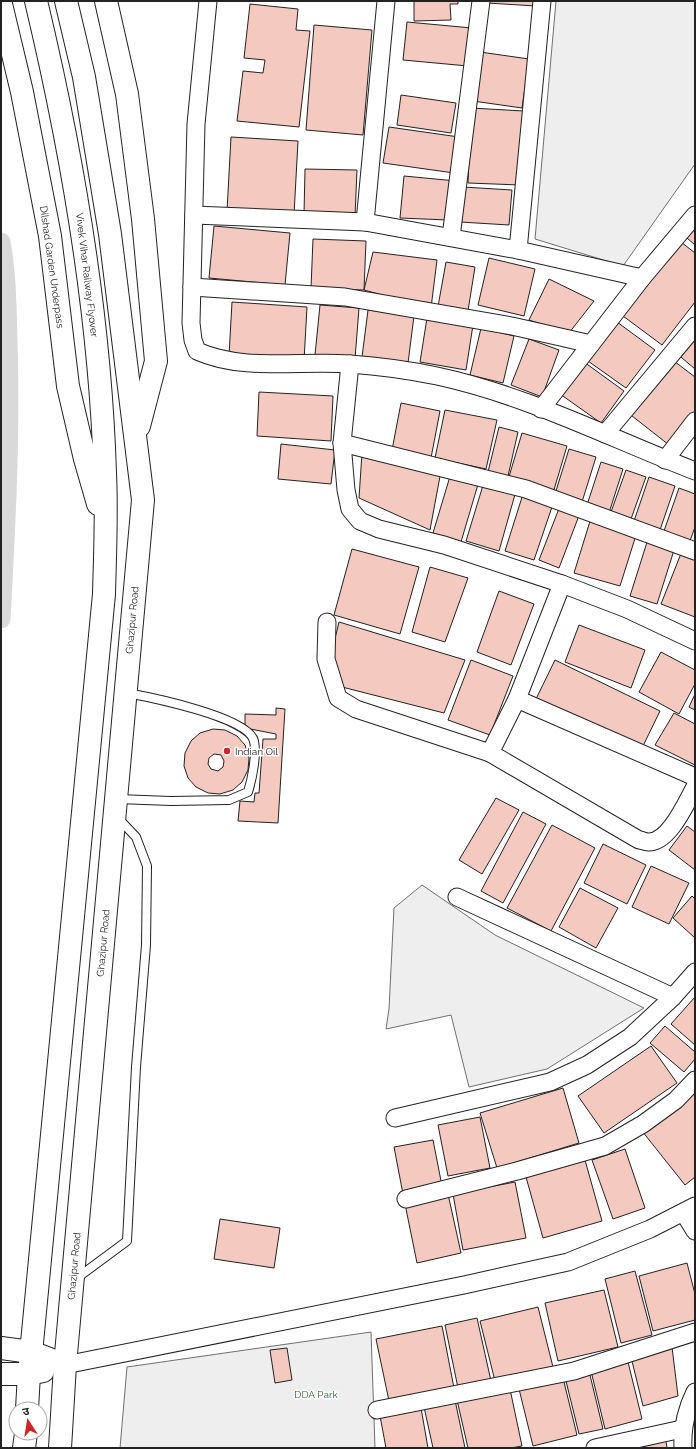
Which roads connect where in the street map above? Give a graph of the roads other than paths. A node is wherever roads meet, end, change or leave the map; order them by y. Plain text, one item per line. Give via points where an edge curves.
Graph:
1 (36, 1) edge
2 (66, 1) edge
3 (106, 1) edge
4 (208, 1) edge
5 (386, 1) edge
6 (481, 1) edge
7 (542, 1) edge
8 (1, 4) edge
9 (194, 215) junction
10 (695, 215) edge
11 (365, 222) junction
12 (451, 237) junction
13 (518, 250) junction
14 (642, 278) junction
15 (192, 287) junction
16 (695, 326) edge
17 (591, 344) junction
18 (350, 364) junction
19 (541, 409) junction
20 (695, 421) edge
21 (606, 434) junction
22 (136, 438) junction
23 (342, 443) junction
24 (665, 460) junction
25 (695, 471) edge
26 (105, 528) junction
27 (695, 551) edge
28 (562, 584) junction
29 (327, 622) dead end
30 (695, 641) edge
31 (126, 693) junction
32 (517, 699) junction
33 (490, 753) junction
34 (695, 777) edge
35 (695, 787) edge
36 (116, 807) junction
37 (457, 897) dead end
38 (695, 972) edge
39 (674, 997) junction
40 (695, 1080) edge
41 (395, 1118) dead end
42 (406, 1199) dead end
43 (690, 1210) edge
44 (695, 1231) edge
45 (73, 1281) junction
46 (695, 1332) edge
47 (1, 1348) edge
48 (31, 1352) junction
49 (65, 1365) junction
50 (1, 1374) edge
51 (29, 1374) junction
52 (695, 1392) edge
53 (27, 1401) edge
54 (377, 1410) dead end
55 (682, 1429) junction
56 (60, 1448) edge
57 (596, 1448) edge
58 (683, 1448) edge

1 - 26 main road, Vivek Vihar Railway Flyover via 56,83 85,242 98,364 105,473
2 - 22 main road via 84,77 110,234
3 - 22 main road via 127,94 143,218 156,361
4 - 9 street via 196,124
5 - 11 street
6 - 12 street
7 - 13 street
8 - 26 main road, Dilshad Garden Underpass via 22,92 50,236 68,386
9 - 11 street
9 - 15 street
10 - 14 street
11 - 12 street
12 - 13 street
13 - 14 street
14 - 17 street
15 - 17 street via 345,297 512,326
15 - 18 street via 192,328 197,351 212,358 238,363
16 - 21 street
17 - 19 street
18 - 19 street via 436,376 480,386
18 - 23 street
19 - 21 street
20 - 24 street
21 - 24 street
22 - 31 main road, Ghazipur Road via 143,500
23 - 27 street via 526,489
23 - 28 street via 350,509 360,521 379,529 444,545
24 - 25 street
26 - 48 main road via 103,602
28 - 30 street via 627,609
28 - 32 street
29 - 33 street via 326,659 338,698 356,709
31 - 36 main road, Ghazipur Road
31 - 36 lane via 159,698 218,716 238,726 254,740 253,777 248,792 229,800 171,801
32 - 33 street
32 - 34 street
33 - 35 street via 639,840 649,842 659,839 672,828
36 - 45 main road, Ghazipur Road
36 - 45 lane via 136,837 147,866 146,945 136,1067 127,1241
37 - 39 street
38 - 39 street
39 - 41 street via 630,1037 587,1065 550,1082
40 - 42 street via 676,1100 643,1124 605,1146 517,1172
43 - 44 street
43 - 49 street via 568,1262
45 - 49 main road, Ghazipur Road
46 - 54 street via 574,1371
47 - 48 main road
48 - 49 main road
48 - 51 main road
49 - 51 main road
49 - 56 main road, Ghazipur Road
50 - 51 main road
51 - 53 main road
52 - 55 street via 688,1405
55 - 57 street
55 - 58 street

